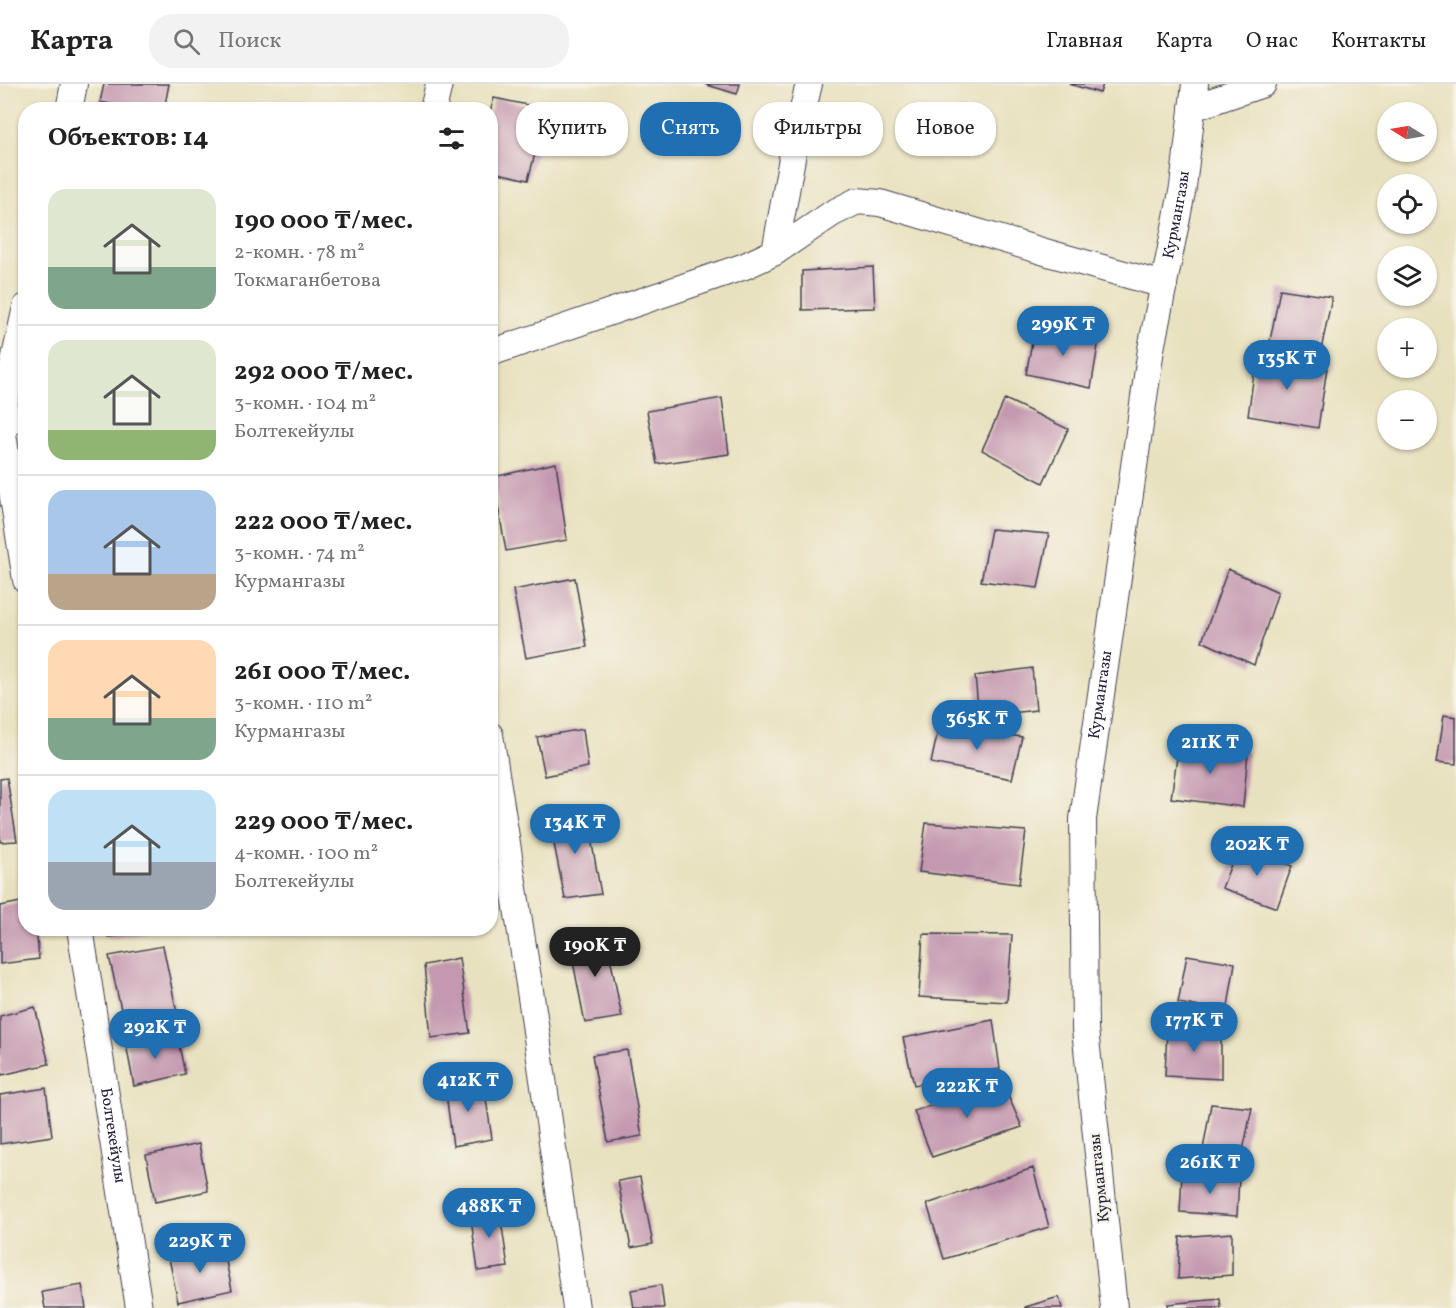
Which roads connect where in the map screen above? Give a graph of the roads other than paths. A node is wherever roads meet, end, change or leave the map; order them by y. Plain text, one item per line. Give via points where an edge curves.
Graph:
1 (74, 84) edge
2 (439, 84) edge
3 (809, 84) edge
4 (1263, 84) edge
5 (1194, 96) edge
6 (71, 102) edge
7 (435, 102) edge
8 (775, 252) junction
9 (1164, 285) junction
10 (18, 342) edge
11 (498, 350) edge
12 (18, 420) edge
13 (0, 421) edge
14 (18, 531) edge
15 (498, 786) edge
16 (81, 936) edge
17 (139, 1308) edge
18 (576, 1308) edge
19 (1114, 1308) edge

1 - 6 street
2 - 7 street
3 - 8 street
4 - 5 street
5 - 9 street, Курмангазы
8 - 9 street via 857,201 880,203
8 - 11 street via 745,266
9 - 19 street, Курмангазы via 1150,350 1083,819 1085,1029
10 - 13 street
12 - 13 street
13 - 14 street
15 - 18 street
16 - 17 street, Болтекейулы

